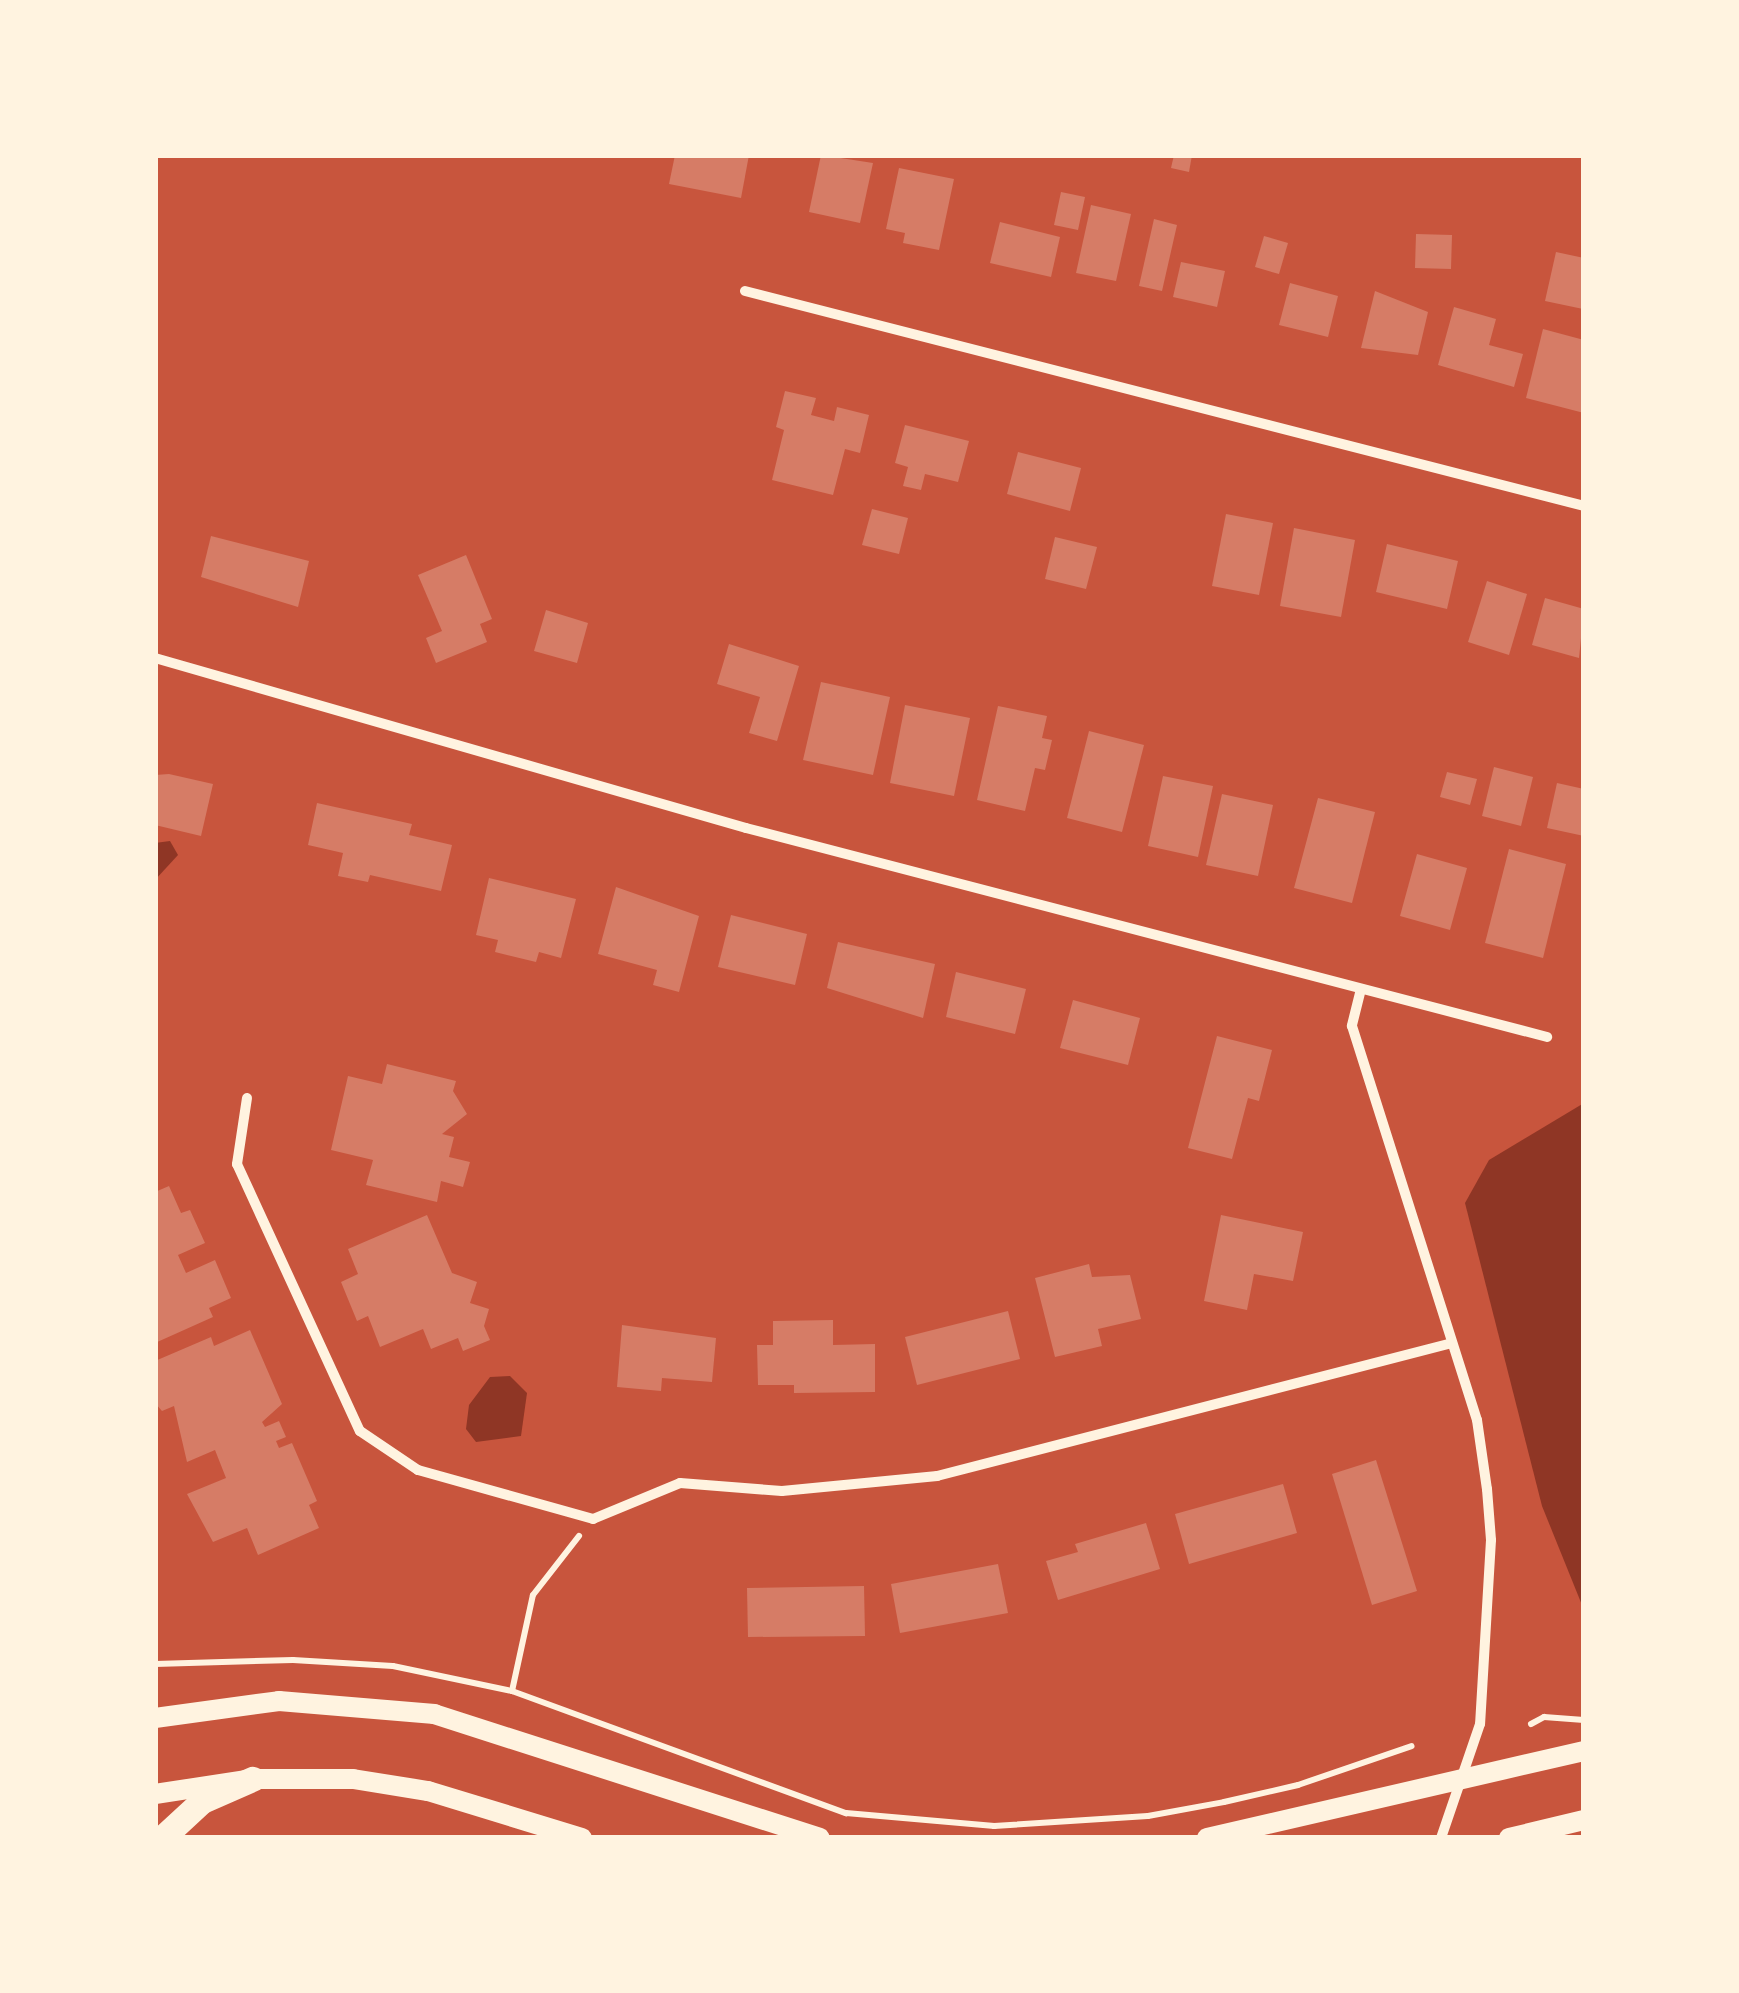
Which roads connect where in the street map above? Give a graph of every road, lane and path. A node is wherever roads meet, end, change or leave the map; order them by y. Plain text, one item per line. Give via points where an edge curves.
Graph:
1 (745, 292) dead end
2 (1584, 506) edge
3 (155, 658) edge
4 (1361, 989) junction
5 (1547, 1037) dead end
6 (247, 1098) dead end
7 (1452, 1343) junction
8 (593, 1519) junction
9 (155, 1664) edge
10 (512, 1692) junction
11 (155, 1718) edge
12 (1584, 1720) edge
13 (1530, 1724) dead end
14 (1412, 1746) dead end
15 (1584, 1751) edge
16 (1461, 1779) junction
17 (252, 1780) junction
18 (155, 1794) edge
19 (1584, 1820) edge
20 (162, 1838) edge
21 (582, 1838) edge
22 (820, 1838) edge
23 (1207, 1838) edge
24 (1441, 1838) edge
25 (1509, 1838) edge

1 - 2 street
3 - 4 street via 746,828
4 - 5 street
4 - 7 street via 1352,1026
6 - 8 street via 237,1164 360,1431 418,1470
7 - 8 street via 936,1476 782,1491 680,1482
7 - 16 street via 1476,1420 1492,1540 1480,1724
8 - 10 path via 534,1595
9 - 10 path via 339,1661
10 - 14 path via 846,1813 994,1826 1096,1822 1224,1802
11 - 22 main road via 280,1701 434,1714
12 - 13 path via 1544,1717
15 - 16 main road
16 - 23 main road
16 - 24 street
17 - 18 main road
17 - 20 highway via 202,1800
17 - 21 main road via 353,1779 428,1791
19 - 25 main road

